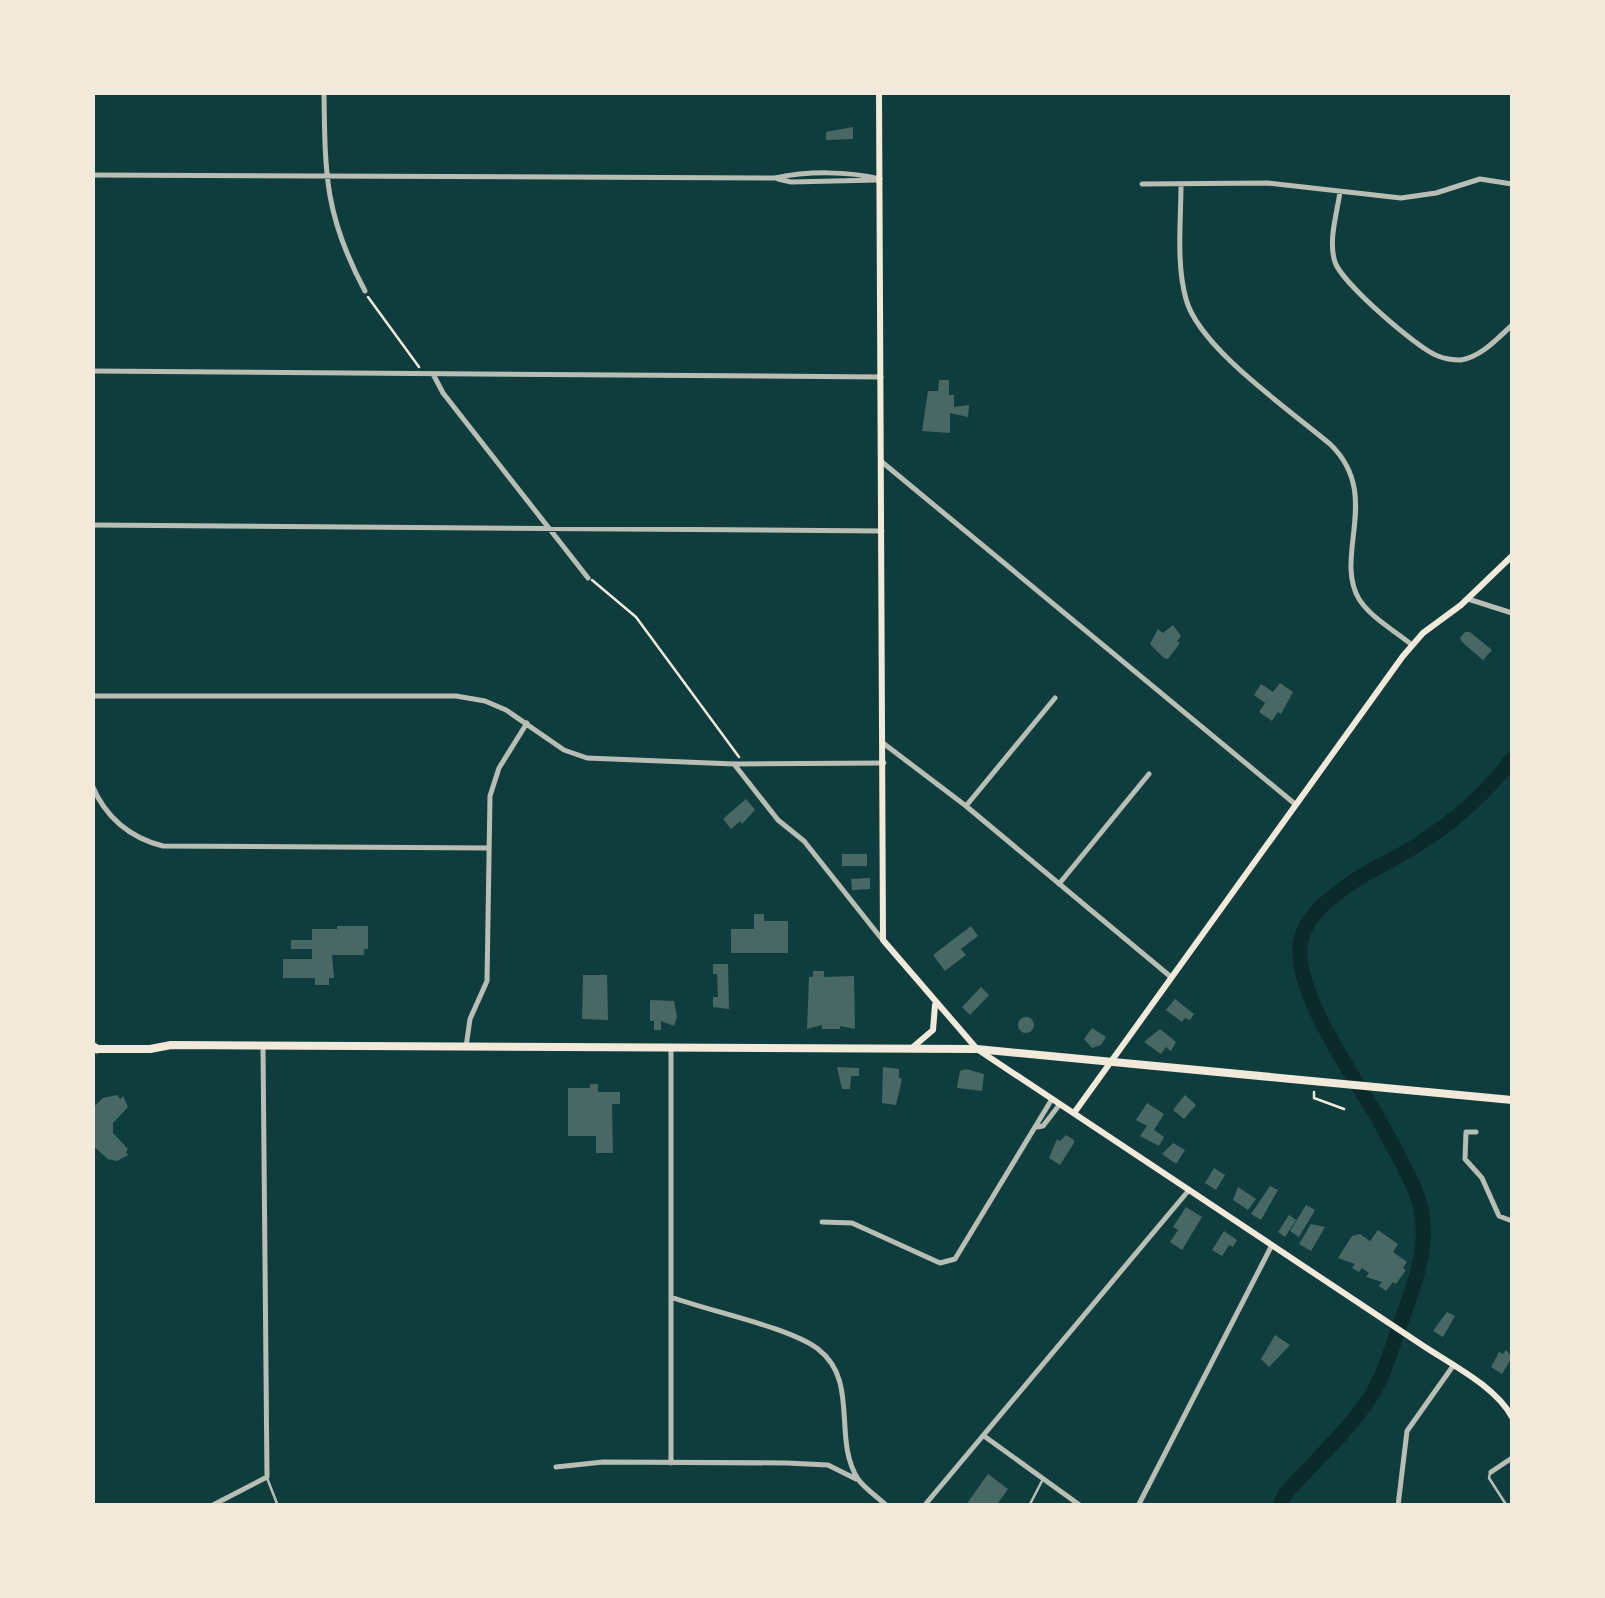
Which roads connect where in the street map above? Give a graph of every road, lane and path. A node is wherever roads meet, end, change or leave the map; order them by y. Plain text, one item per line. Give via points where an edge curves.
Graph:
1 (324, 92) edge
2 (879, 92) edge
3 (92, 174) edge
4 (326, 176) junction
5 (880, 179) junction
6 (1142, 184) dead end
7 (1181, 184) junction
8 (1512, 184) edge
9 (1340, 192) junction
10 (365, 291) joint
11 (1512, 326) edge
12 (92, 372) edge
13 (424, 373) junction
14 (432, 373) junction
15 (881, 377) junction
16 (882, 462) junction
17 (92, 524) edge
18 (551, 529) junction
19 (882, 531) junction
20 (1512, 556) edge
21 (588, 578) joint
22 (1467, 599) junction
23 (1512, 613) edge
24 (1412, 645) junction
25 (92, 696) edge
26 (1055, 698) dead end
27 (527, 723) junction
28 (884, 743) junction
29 (884, 763) junction
30 (737, 764) junction
31 (1150, 774) dead end
32 (92, 785) edge
33 (1295, 804) junction
34 (966, 806) junction
35 (488, 848) junction
36 (1058, 884) junction
37 (883, 940) junction
38 (1170, 978) junction
39 (935, 1004) junction
40 (263, 1046) junction
41 (466, 1047) junction
42 (670, 1047) junction
43 (94, 1048) edge
44 (910, 1049) junction
45 (977, 1049) junction
46 (1110, 1062) junction
47 (1313, 1087) junction
48 (1512, 1100) edge
49 (1056, 1101) junction
50 (1344, 1109) dead end
51 (1074, 1113) junction
52 (1476, 1132) dead end
53 (1189, 1190) junction
54 (1512, 1221) edge
55 (822, 1222) dead end
56 (1272, 1245) junction
57 (670, 1297) junction
58 (1453, 1366) junction
59 (1512, 1418) edge
60 (984, 1436) junction
61 (1512, 1458) edge
62 (671, 1463) junction
63 (556, 1467) dead end
64 (1492, 1472) joint
65 (266, 1477) junction
66 (859, 1480) junction
67 (1042, 1480) junction
68 (211, 1506) edge
69 (278, 1506) edge
70 (887, 1506) edge
71 (924, 1506) edge
72 (1029, 1506) edge
73 (1081, 1506) edge
74 (1138, 1506) edge
75 (1398, 1506) edge
76 (1506, 1506) edge

1 - 4 street
2 - 5 main road
3 - 4 street
4 - 5 street
4 - 10 street via 341,245
5 - 15 main road
6 - 7 street
7 - 9 street via 1266,183
7 - 24 street via 1182,281 1193,318 1215,346 1343,458 1356,494 1356,592
8 - 9 street via 1480,178 1401,198
9 - 11 street via 1333,251 1340,275 1423,348 1440,358 1466,359
10 - 13 path
12 - 13 street
13 - 14 street
14 - 15 street
14 - 18 street
15 - 16 main road
16 - 19 main road
16 - 33 street
17 - 18 street
18 - 19 street
18 - 21 street
19 - 28 main road
20 - 22 main road
21 - 30 path via 636,617 736,751
22 - 23 street
22 - 24 main road
24 - 33 main road
25 - 27 street via 456,696 496,705
26 - 34 street
27 - 30 street via 587,758
27 - 35 street via 494,783
28 - 29 main road
28 - 34 street
29 - 30 street
29 - 37 main road
30 - 37 street
31 - 36 street
32 - 35 street via 116,821 163,846
33 - 38 main road
34 - 36 street
35 - 41 street via 487,981
36 - 38 street
37 - 39 main road
38 - 46 main road
39 - 44 main road via 933,1030
39 - 45 main road
40 - 41 main road
40 - 43 main road
40 - 65 street
41 - 42 main road
42 - 44 main road
42 - 57 street
44 - 45 main road
45 - 46 main road
45 - 49 main road
46 - 47 main road
46 - 51 main road
47 - 48 main road
47 - 50 path via 1314,1098
49 - 51 main road
49 - 55 street via 1037,1121 955,1258 940,1264 852,1222
51 - 53 main road
52 - 54 street via 1466,1132 1465,1159 1499,1216
53 - 56 main road
53 - 60 street
56 - 58 main road
56 - 74 street
57 - 62 street
57 - 66 street via 800,1339 822,1353 840,1382 848,1450
58 - 59 main road via 1506,1406
58 - 75 street via 1407,1431
60 - 67 street
60 - 71 street
61 - 64 street
62 - 63 street
62 - 66 street via 819,1464
64 - 76 lane via 1489,1478
65 - 68 street
65 - 69 lane
66 - 70 street
67 - 72 lane
67 - 73 street

